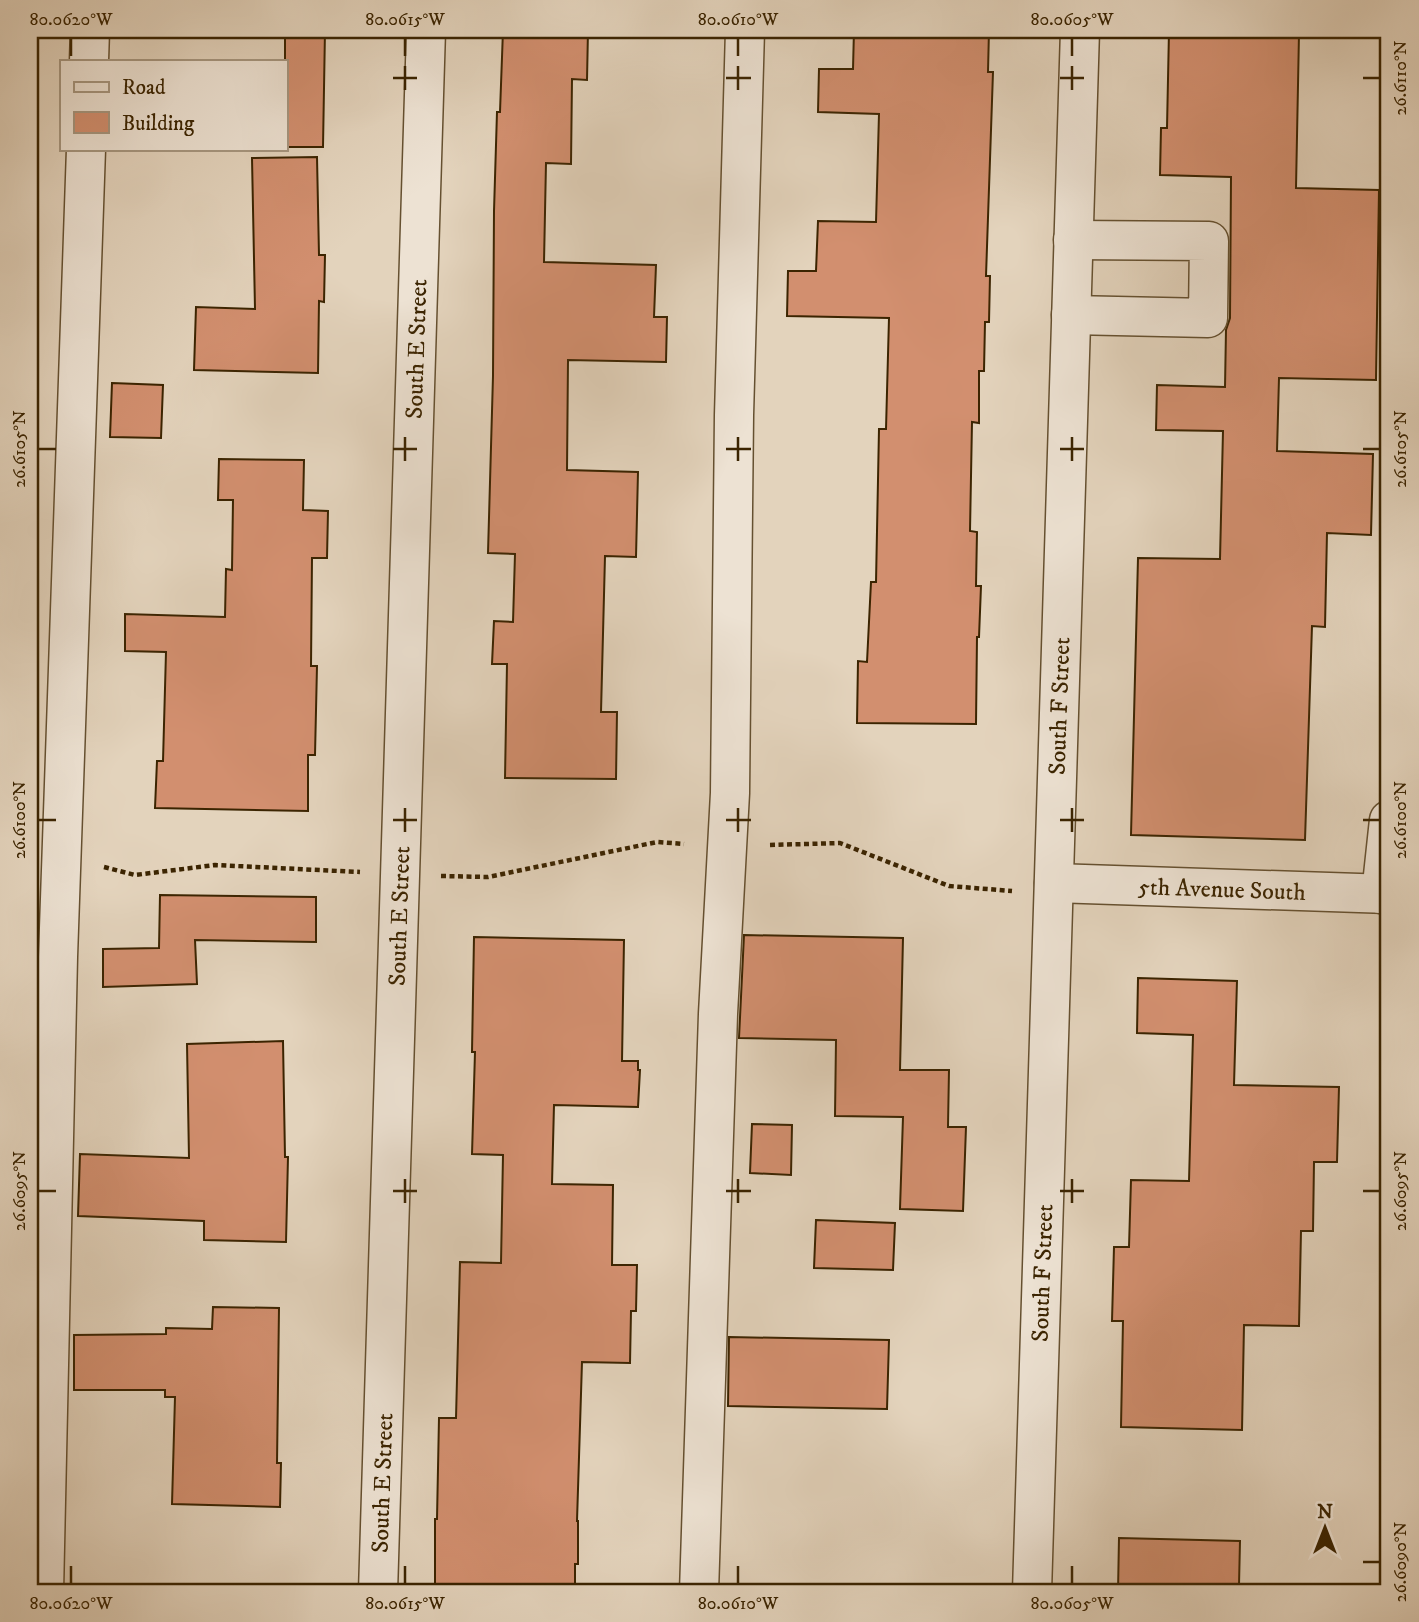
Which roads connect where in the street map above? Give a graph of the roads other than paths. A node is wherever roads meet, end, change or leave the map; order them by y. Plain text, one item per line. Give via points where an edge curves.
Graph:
1 (90, 30) edge
2 (426, 30) edge
3 (746, 30) edge
4 (1080, 30) edge
5 (89, 60) edge
6 (86, 150) edge
7 (1073, 240) junction
8 (1071, 315) junction
9 (1389, 820) edge
10 (1054, 883) junction
11 (1385, 894) edge
12 (44, 1592) edge
13 (378, 1592) edge
14 (699, 1592) edge
15 (1032, 1592) edge

1 - 5 street
2 - 13 street, South E Street
3 - 14 street via 734,415 730,793
4 - 7 street, South F Street
6 - 12 street
7 - 8 street, South F Street
7 - 8 street via 1209,242 1208,318
8 - 10 street, South F Street
9 - 11 street
10 - 11 street, 5th Avenue South
10 - 15 street, South F Street

